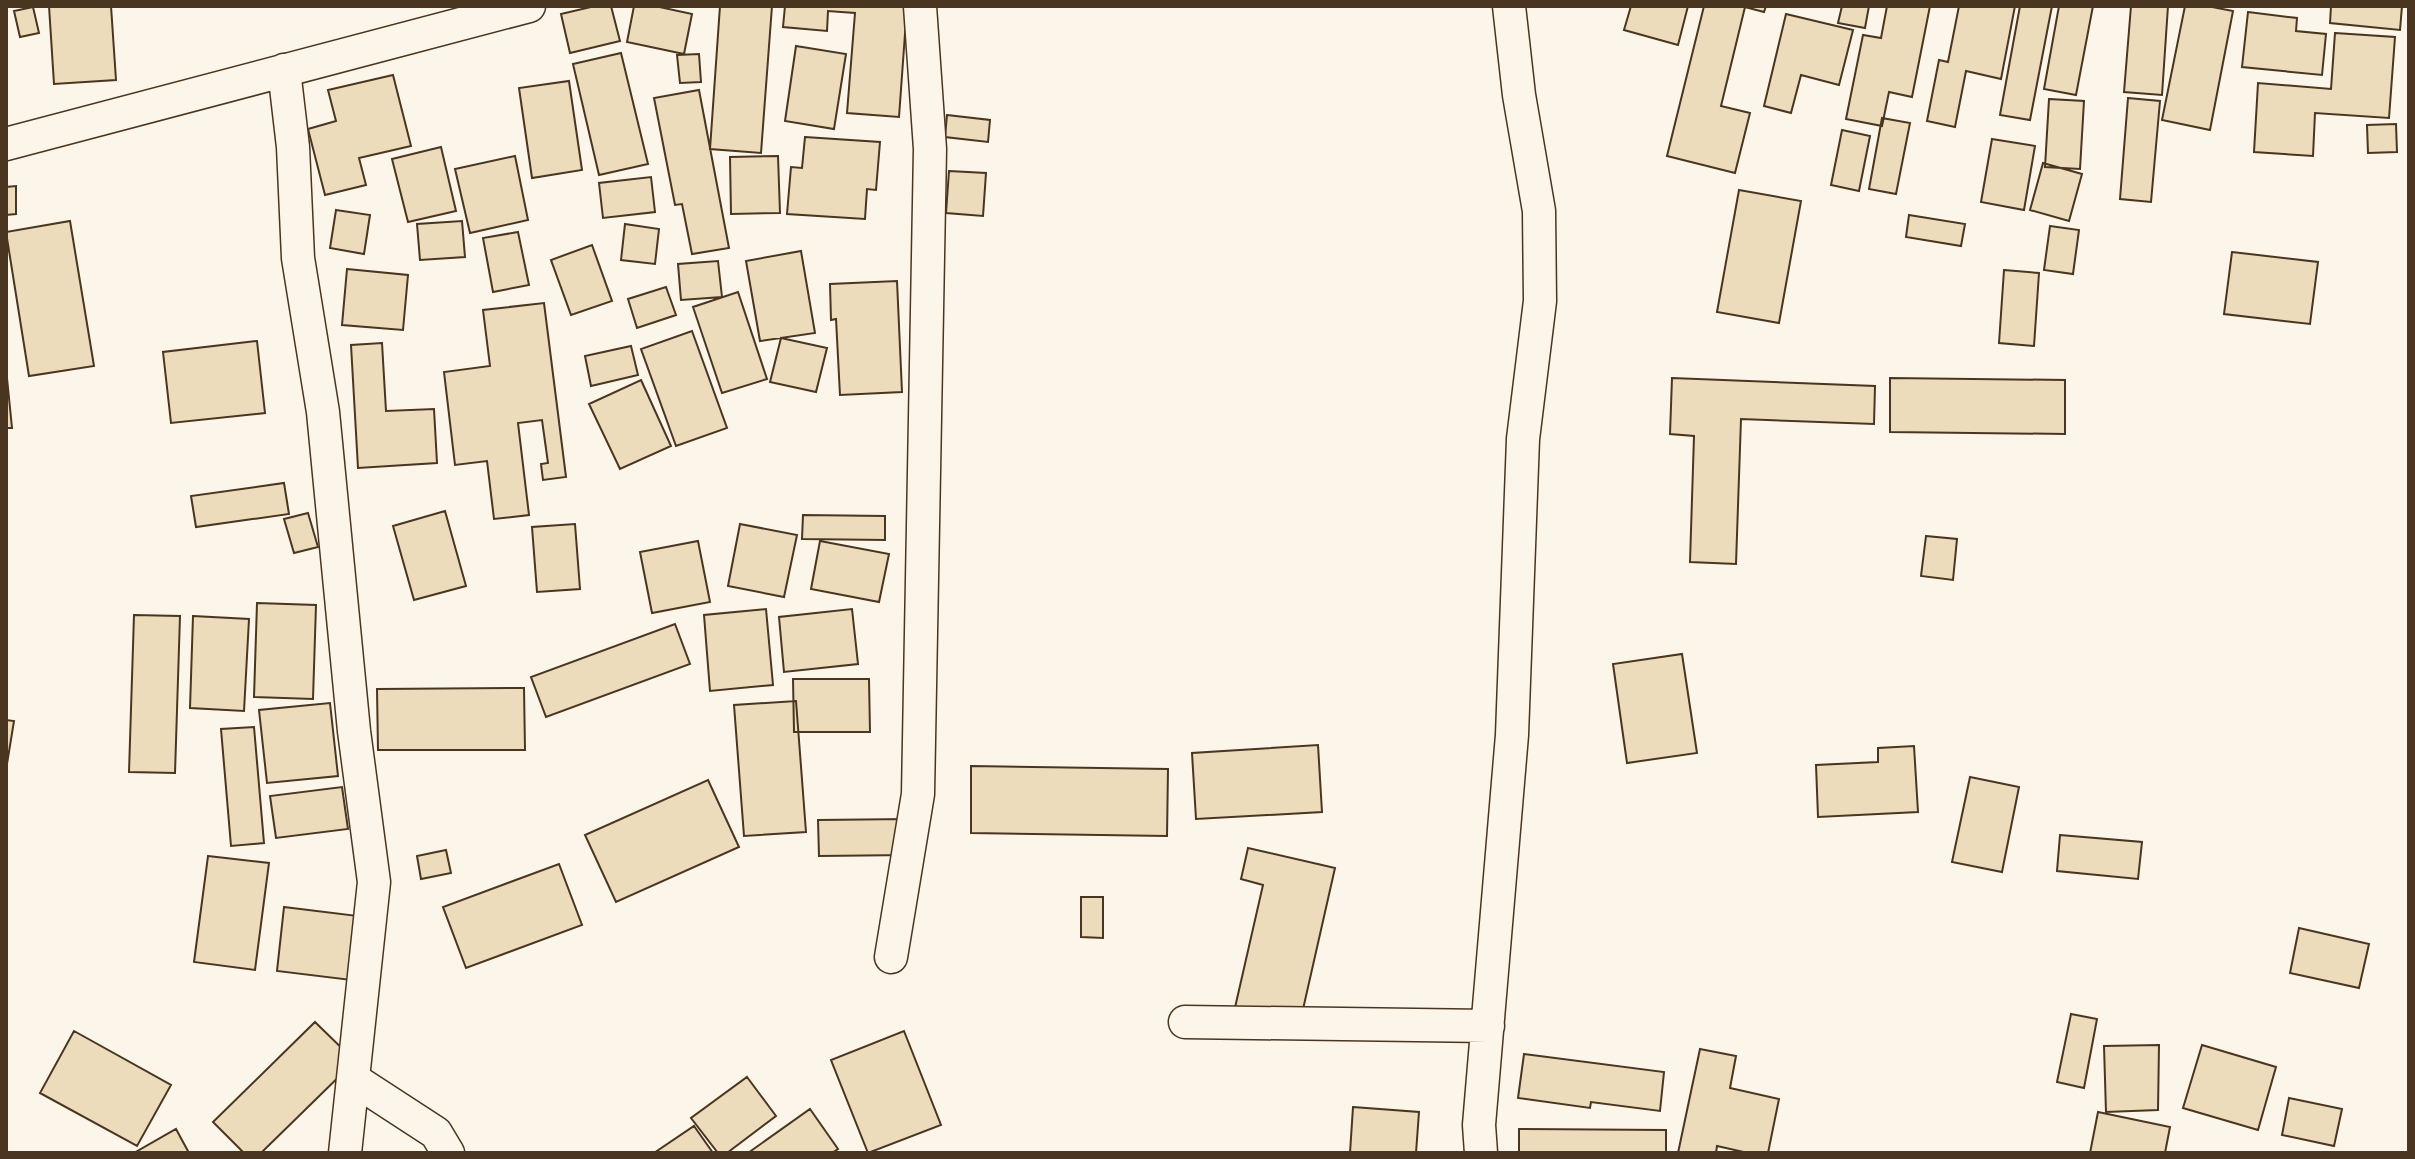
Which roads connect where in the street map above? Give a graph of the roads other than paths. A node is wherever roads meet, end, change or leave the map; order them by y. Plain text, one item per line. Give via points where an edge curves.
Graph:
1 (529, 6) edge
2 (920, 6) edge
3 (1509, 6) edge
4 (284, 70) junction
5 (6, 144) edge
6 (891, 957) dead end
7 (1185, 1022) dead end
8 (1488, 1026) junction
9 (353, 1079) junction
10 (345, 1153) edge
11 (448, 1153) edge
12 (1481, 1153) edge

1 - 4 street
2 - 6 street via 930,149 918,794
3 - 8 street via 1539,211 1540,301 1523,439 1512,735
4 - 5 street
4 - 9 street via 298,258 323,412 374,882
7 - 8 street
8 - 12 street
9 - 10 street
9 - 11 street via 436,1133

